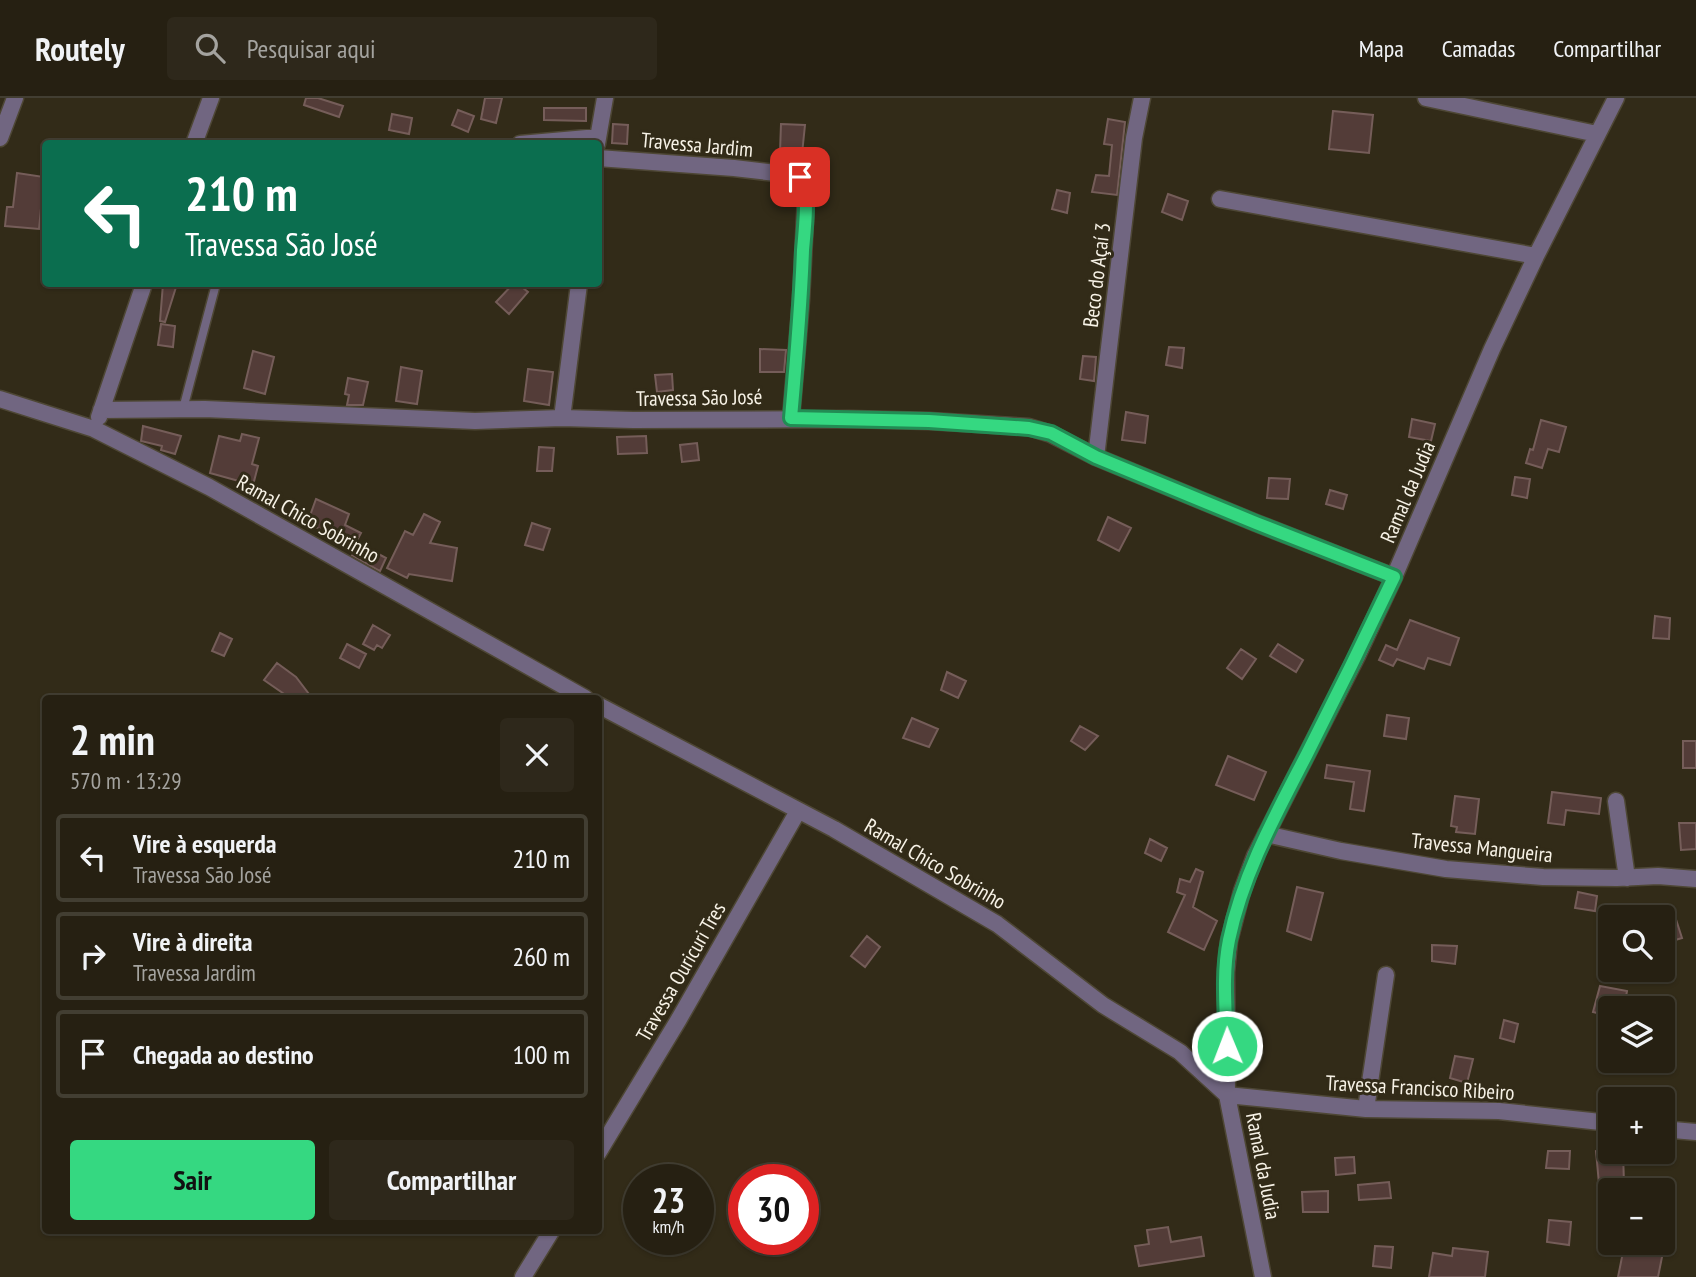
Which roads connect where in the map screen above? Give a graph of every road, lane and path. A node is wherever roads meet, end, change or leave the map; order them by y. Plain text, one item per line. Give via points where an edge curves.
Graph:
1 (15, 98) edge
2 (211, 98) edge
3 (605, 98) edge
4 (1142, 98) edge
5 (1426, 98) edge
6 (1616, 98) edge
7 (1597, 134) junction
8 (0, 138) edge
9 (195, 140) edge
10 (598, 140) edge
11 (602, 158) edge
12 (1220, 199) dead end
13 (1536, 256) junction
14 (143, 287) edge
15 (215, 287) edge
16 (579, 287) edge
17 (0, 399) edge
18 (183, 409) junction
19 (101, 410) junction
20 (562, 418) junction
21 (791, 418) junction
22 (94, 429) junction
23 (1096, 457) junction
24 (1394, 577) junction
25 (580, 695) edge
26 (602, 707) edge
27 (1616, 801) dead end
28 (797, 811) junction
29 (1266, 834) junction
30 (1627, 878) junction
31 (1696, 879) edge
32 (1386, 975) dead end
33 (1227, 1095) junction
34 (1366, 1109) junction
35 (1598, 1122) edge
36 (1675, 1130) edge
37 (1696, 1132) edge
38 (602, 1146) edge
39 (550, 1234) edge
40 (523, 1277) edge
41 (1263, 1277) edge

1 - 8 street
2 - 9 street
3 - 10 street
4 - 23 street, Beco do Açaí 3
5 - 7 street
6 - 7 street, Ramal da Judia
7 - 13 street, Ramal da Judia
11 - 21 street, Travessa Jardim via 734,168 804,180 801,300
12 - 13 street
13 - 24 street, Ramal da Judia
14 - 19 street
15 - 18 lane
16 - 20 street
17 - 22 street, Ramal Chico Sobrinho
18 - 19 street, Travessa São José
18 - 20 street, Travessa São José via 475,421
19 - 22 street
20 - 21 street, Travessa São José
21 - 23 street, Travessa São José via 1029,428 1051,433
22 - 25 street, Ramal Chico Sobrinho via 209,487
23 - 24 street, Travessa São José
24 - 29 street, Ramal da Judia
26 - 28 street, Ramal Chico Sobrinho
27 - 30 street
28 - 33 street, Ramal Chico Sobrinho via 997,924 1103,1005 1180,1052
28 - 38 street, Travessa Ouricuri Tres
29 - 30 street, Travessa Mangueira via 1446,869
29 - 33 street, Ramal da Judia via 1242,891 1229,941
30 - 31 street, Travessa Mangueira
32 - 34 street
33 - 34 street, Travessa Francisco Ribeiro
33 - 41 street, Ramal da Judia
34 - 35 street, Travessa Francisco Ribeiro via 1499,1111
36 - 37 street
39 - 40 street

